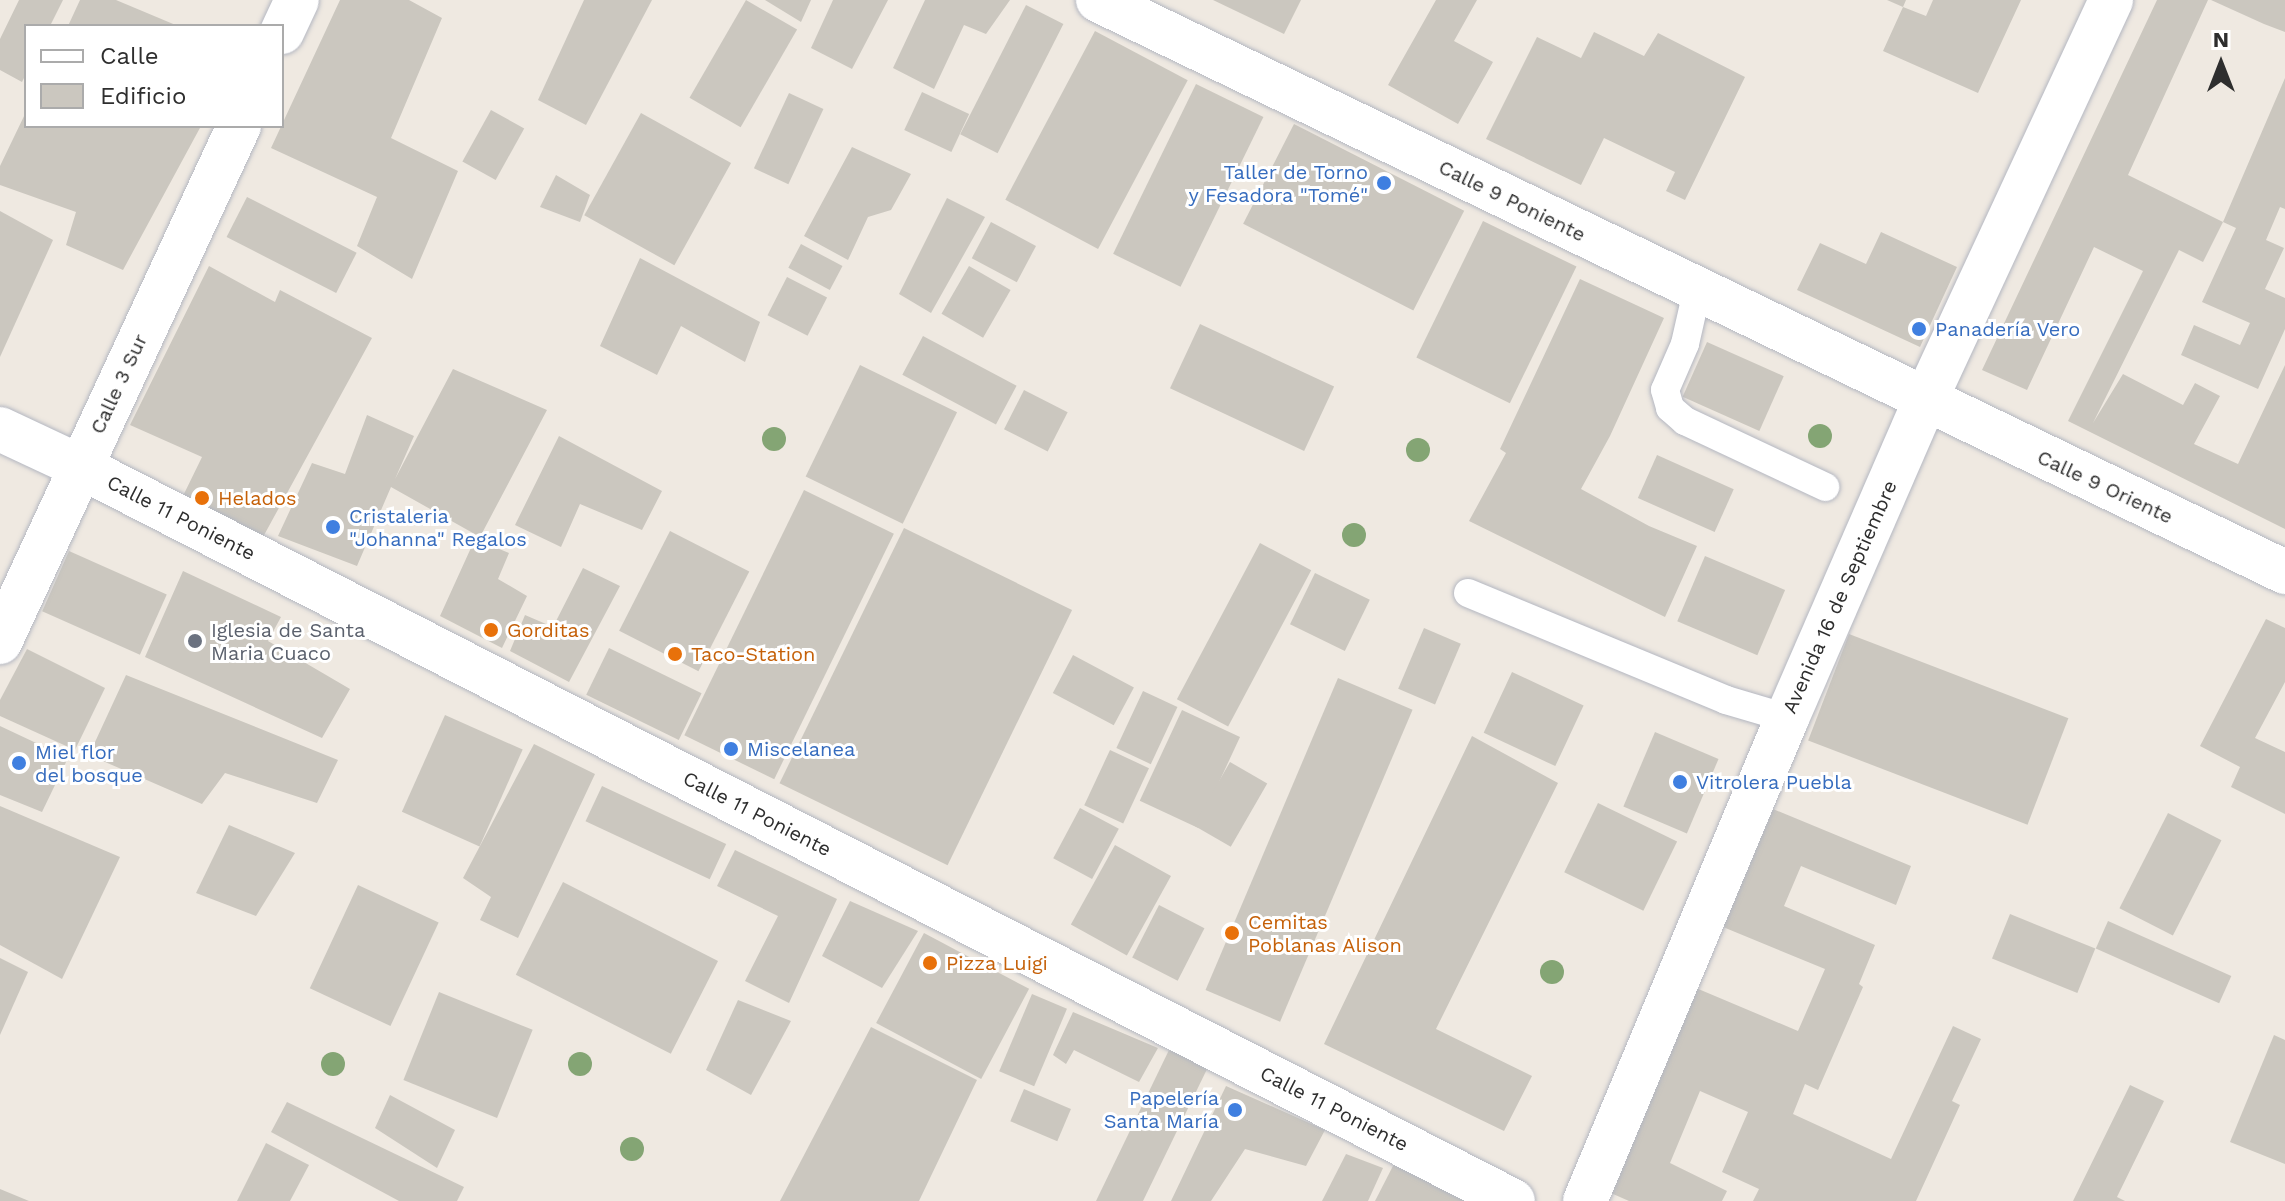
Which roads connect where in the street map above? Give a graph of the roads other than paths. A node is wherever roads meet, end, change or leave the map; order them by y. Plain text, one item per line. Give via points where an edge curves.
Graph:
1 (297, 0) edge
2 (1098, 0) edge
3 (2111, 0) edge
4 (284, 28) edge
5 (238, 128) edge
6 (1697, 291) junction
7 (1925, 401) junction
8 (0, 429) edge
9 (81, 467) junction
10 (1825, 487) dead end
11 (2285, 572) edge
12 (1468, 593) dead end
13 (0, 642) edge
14 (1787, 718) junction
15 (1513, 1201) edge
16 (1585, 1201) edge

1 - 4 street
2 - 6 street, Calle 9 Poniente
3 - 7 street, Avenida 16 de Septiembre
5 - 9 street, Calle 3 Sur
6 - 7 street, Calle 9 Poniente
6 - 10 lane via 1685,344 1665,390 1670,408 1685,421
7 - 11 street, Calle 9 Oriente
7 - 14 street, Avenida 16 de Septiembre
8 - 9 street, Calle 11 Poniente
9 - 13 street, Calle 3 Sur
9 - 15 street, Calle 11 Poniente
12 - 14 lane via 1726,700
14 - 16 street, Avenida 16 de Septiembre

